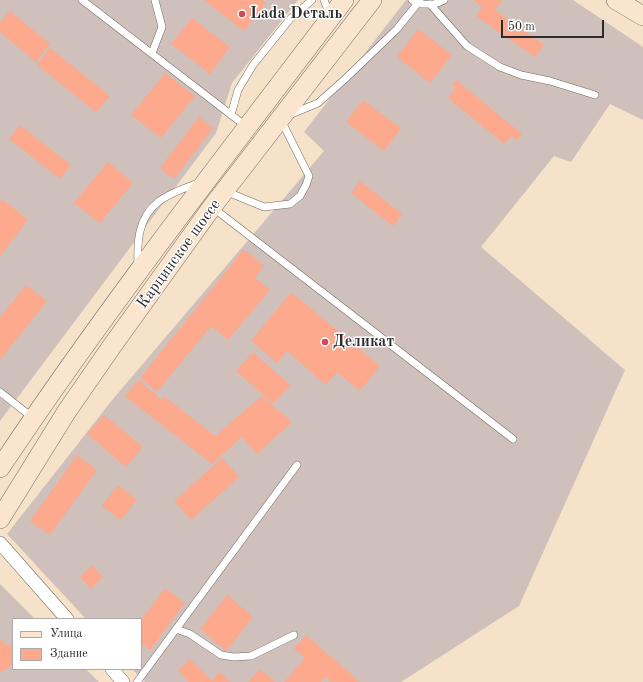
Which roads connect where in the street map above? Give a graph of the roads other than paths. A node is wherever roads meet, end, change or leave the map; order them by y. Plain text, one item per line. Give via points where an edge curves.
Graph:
1 (82, 0) edge
2 (155, 0) edge
3 (312, 0) edge
4 (324, 0) edge
5 (344, 0) edge
6 (372, 0) edge
7 (444, 0) edge
8 (616, 0) edge
9 (415, 1) edge
10 (430, 4) junction
11 (643, 16) edge
12 (328, 21) junction
13 (152, 53) junction
14 (595, 95) dead end
15 (230, 115) junction
16 (281, 119) junction
17 (247, 128) junction
18 (208, 179) junction
19 (225, 191) junction
20 (212, 207) junction
21 (139, 272) junction
22 (1, 394) edge
23 (33, 418) junction
24 (513, 439) dead end
25 (298, 465) dead end
26 (0, 468) edge
27 (0, 519) edge
28 (0, 543) edge
29 (66, 618) edge
30 (176, 629) junction
31 (294, 635) dead end
32 (113, 670) edge
33 (123, 682) edge
34 (137, 682) edge

1 - 13 lane
2 - 13 lane via 162,27
3 - 15 lane via 290,19 253,65 238,90
4 - 12 lane via 328,10
5 - 12 main road, Карцинское шоссе
6 - 16 main road, Карцинское шоссе
7 - 10 lane
8 - 11 main road
9 - 10 lane
9 - 16 lane via 397,29 318,103
10 - 14 lane via 467,46 500,67
12 - 17 main road, Карцинское шоссе
13 - 15 lane
15 - 17 lane
16 - 19 main road, Карцинское шоссе
16 - 19 lane via 309,176 300,196 290,204 264,207
17 - 18 main road, Карцинское шоссе
18 - 21 main road, Карцинское шоссе
18 - 21 lane via 173,193 158,202 146,216 140,232
19 - 20 main road, Карцинское шоссе
20 - 24 lane
20 - 27 main road, Карцинское шоссе via 67,411
21 - 23 main road, Карцинское шоссе
22 - 23 lane
23 - 26 main road, Карцинское шоссе
25 - 30 lane
28 - 29 street
30 - 31 lane via 190,634 221,655 234,657 251,656
30 - 34 lane
32 - 33 street

